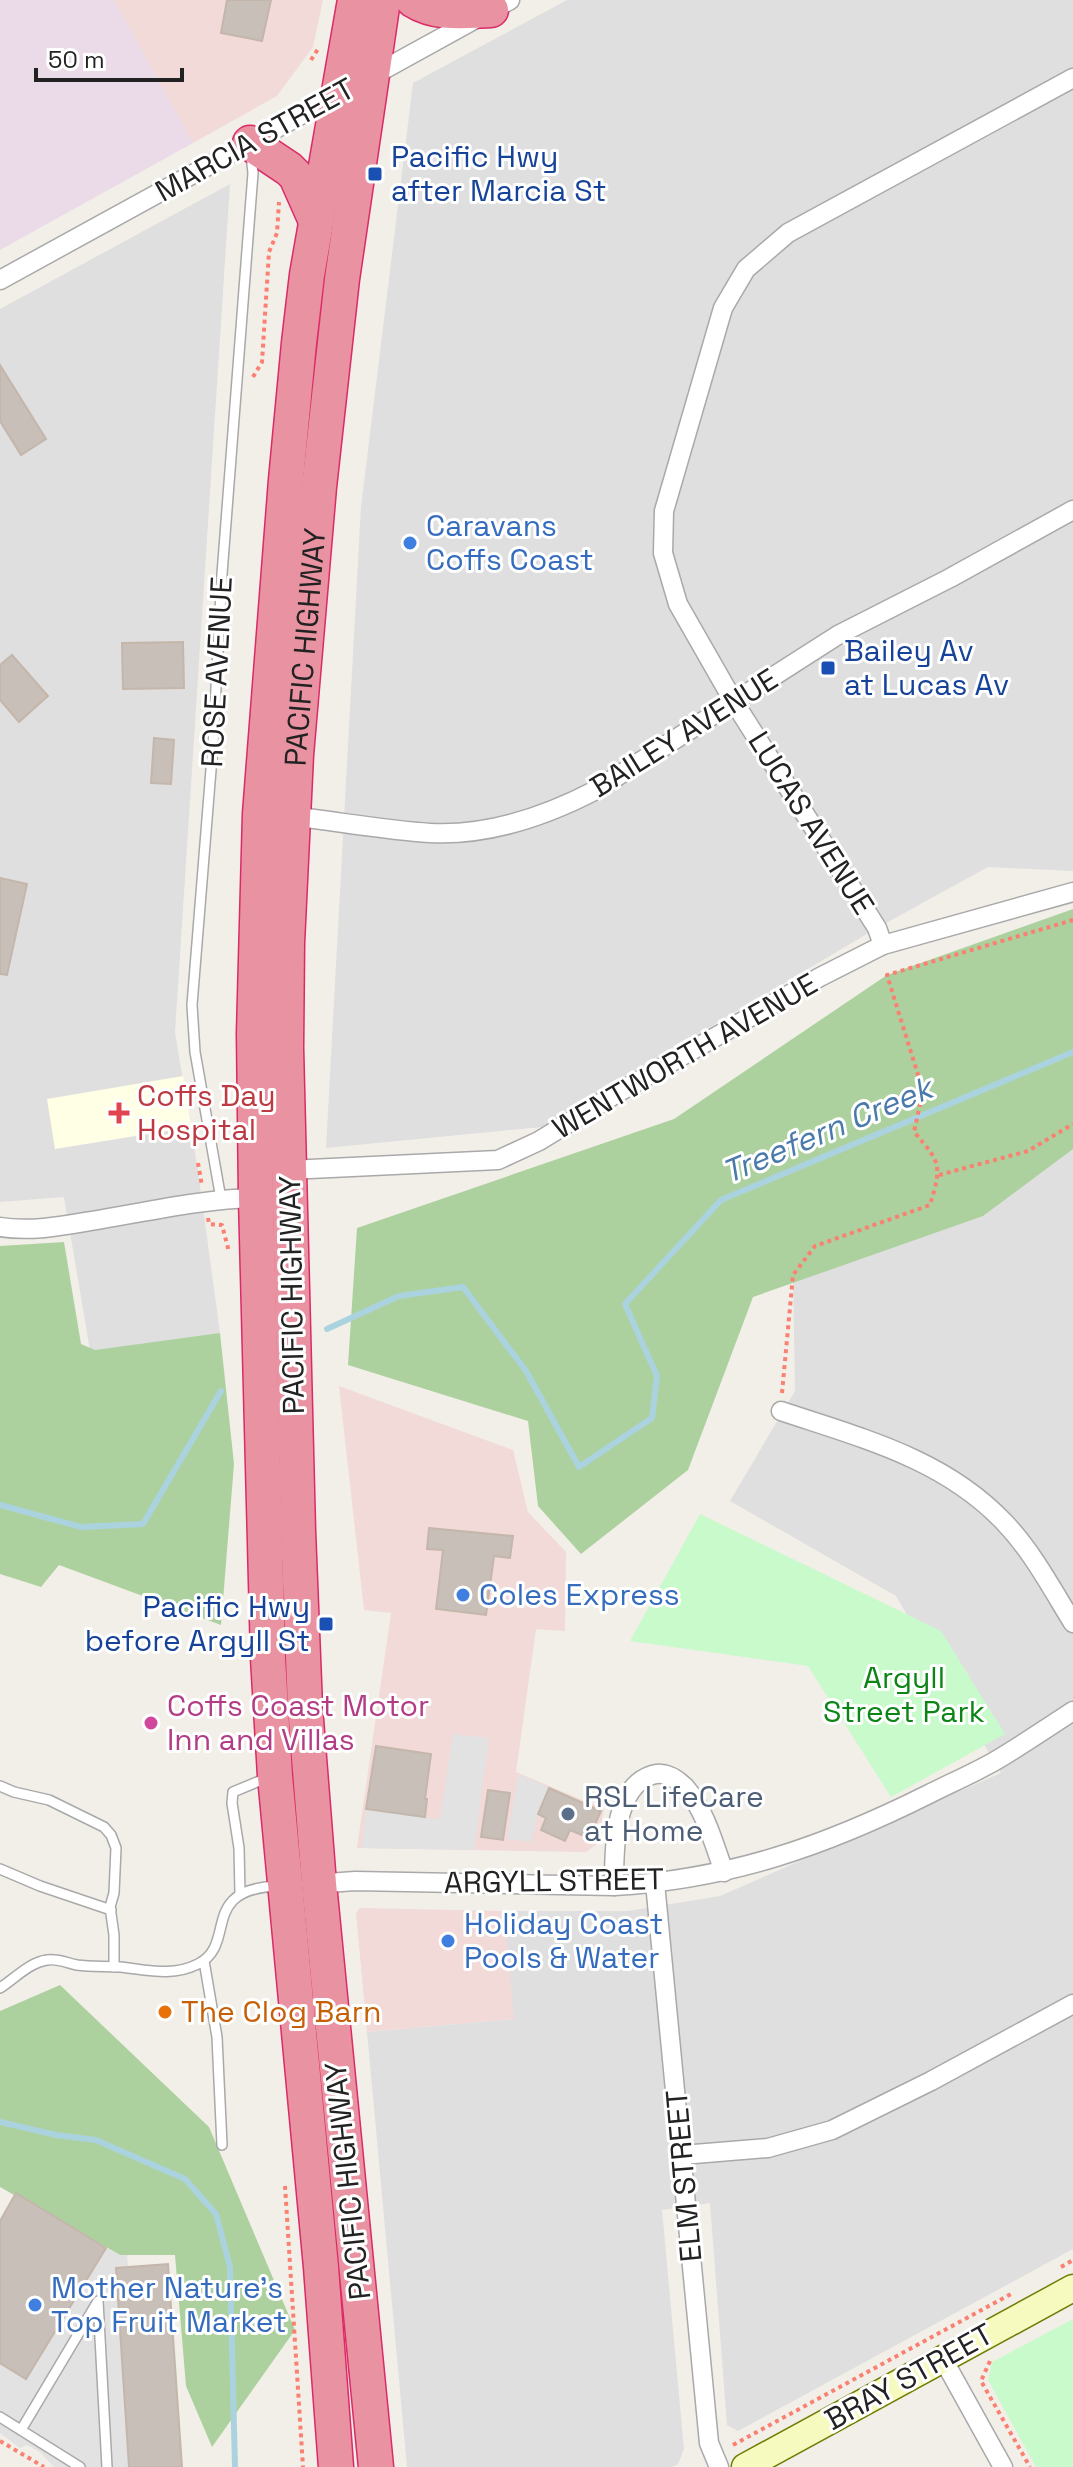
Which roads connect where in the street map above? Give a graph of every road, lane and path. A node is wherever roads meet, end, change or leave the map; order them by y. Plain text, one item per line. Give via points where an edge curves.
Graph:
1 (355, 0) edge
2 (383, 0) edge
3 (413, 0) edge
4 (500, 5) edge
5 (371, 76) junction
6 (1073, 78) edge
7 (340, 94) junction
8 (250, 143) junction
9 (279, 196) dead end
10 (316, 221) junction
11 (0, 280) edge
12 (264, 351) dead end
13 (1073, 510) edge
14 (734, 702) junction
15 (276, 815) junction
16 (1073, 892) edge
17 (1073, 920) edge
18 (883, 945) junction
19 (1073, 1124) edge
20 (289, 1170) junction
21 (939, 1175) junction
22 (256, 1198) junction
23 (221, 1199) junction
24 (0, 1227) edge
25 (781, 1411) joint
26 (1073, 1623) edge
27 (1073, 1711) edge
28 (275, 1776) junction
29 (0, 1786) edge
30 (0, 1869) edge
31 (724, 1872) junction
32 (655, 1883) junction
33 (319, 1884) junction
34 (285, 1886) junction
35 (614, 1886) junction
36 (240, 1893) junction
37 (111, 1910) junction
38 (204, 1961) junction
39 (114, 1967) junction
40 (0, 1988) edge
41 (1073, 2004) edge
42 (222, 2145) dead end
43 (682, 2155) junction
44 (1073, 2260) edge
45 (1050, 2273) dead end
46 (1073, 2288) edge
47 (1014, 2292) dead end
48 (943, 2359) junction
49 (990, 2360) dead end
50 (0, 2417) edge
51 (21, 2430) junction
52 (0, 2441) edge
53 (739, 2456) edge
54 (44, 2467) edge
55 (80, 2467) edge
56 (107, 2467) edge
57 (336, 2467) edge
58 (376, 2467) edge
59 (719, 2467) edge
60 (1003, 2467) edge
61 (1030, 2467) edge

1 - 7 highway, PACIFIC HIGHWAY
2 - 5 highway, PACIFIC HIGHWAY
3 - 4 highway via 449,12
4 - 5 street, MARCIA STREET
5 - 7 street, MARCIA STREET
5 - 15 highway, PACIFIC HIGHWAY via 328,397 296,755
6 - 14 street, LUCAS AVENUE via 788,233 746,269 723,308 664,511 663,553 678,604
7 - 8 street, MARCIA STREET
7 - 10 highway, PACIFIC HIGHWAY
8 - 10 highway via 296,176
8 - 11 street, MARCIA STREET
8 - 23 lane, ROSE AVENUE via 253,173 192,1005
9 - 12 path via 277,233 269,252
10 - 15 highway, PACIFIC HIGHWAY via 287,465
13 - 14 street, BAILEY AVENUE via 838,635
14 - 15 street, BAILEY AVENUE via 596,790 518,822 434,833
14 - 18 street, LUCAS AVENUE
15 - 20 highway, PACIFIC HIGHWAY via 287,958
15 - 22 highway, PACIFIC HIGHWAY via 254,1033
16 - 18 street, WENTWORTH AVENUE
17 - 21 path via 887,975 923,1091 914,1132 935,1156
18 - 20 street, WENTWORTH AVENUE via 498,1160
19 - 21 path via 1028,1151
20 - 33 highway, PACIFIC HIGHWAY via 303,1664
21 - 25 path via 930,1205 815,1246 793,1275
22 - 23 street
22 - 28 highway, PACIFIC HIGHWAY via 263,1550
23 - 24 street via 56,1227
25 - 26 street via 901,1451 954,1480 1019,1540
27 - 31 street, ARGYLL STREET via 995,1761 899,1809 776,1859
28 - 34 highway, PACIFIC HIGHWAY
28 - 36 lane via 233,1792
29 - 37 lane via 49,1800 104,1827 116,1848
30 - 37 lane
31 - 32 street, ARGYLL STREET
31 - 35 street via 686,1788 656,1773 633,1786 621,1809
32 - 35 street, ARGYLL STREET
32 - 43 street, ELM STREET
33 - 34 street, ARGYLL STREET
33 - 35 street, ARGYLL STREET
33 - 58 highway, PACIFIC HIGHWAY
34 - 36 lane
34 - 57 highway, PACIFIC HIGHWAY
36 - 38 lane
37 - 39 lane
38 - 39 lane via 169,1973
38 - 42 lane via 217,2037
39 - 40 lane via 49,1959
41 - 43 street via 832,2130 768,2148
43 - 59 street, ELM STREET via 709,2443
44 - 45 path
46 - 48 street, BRAY STREET
47 - 53 path
48 - 53 street, BRAY STREET
48 - 60 street
49 - 61 path via 981,2381
50 - 51 lane
51 - 55 lane
51 - 56 lane via 98,2301
52 - 54 path

